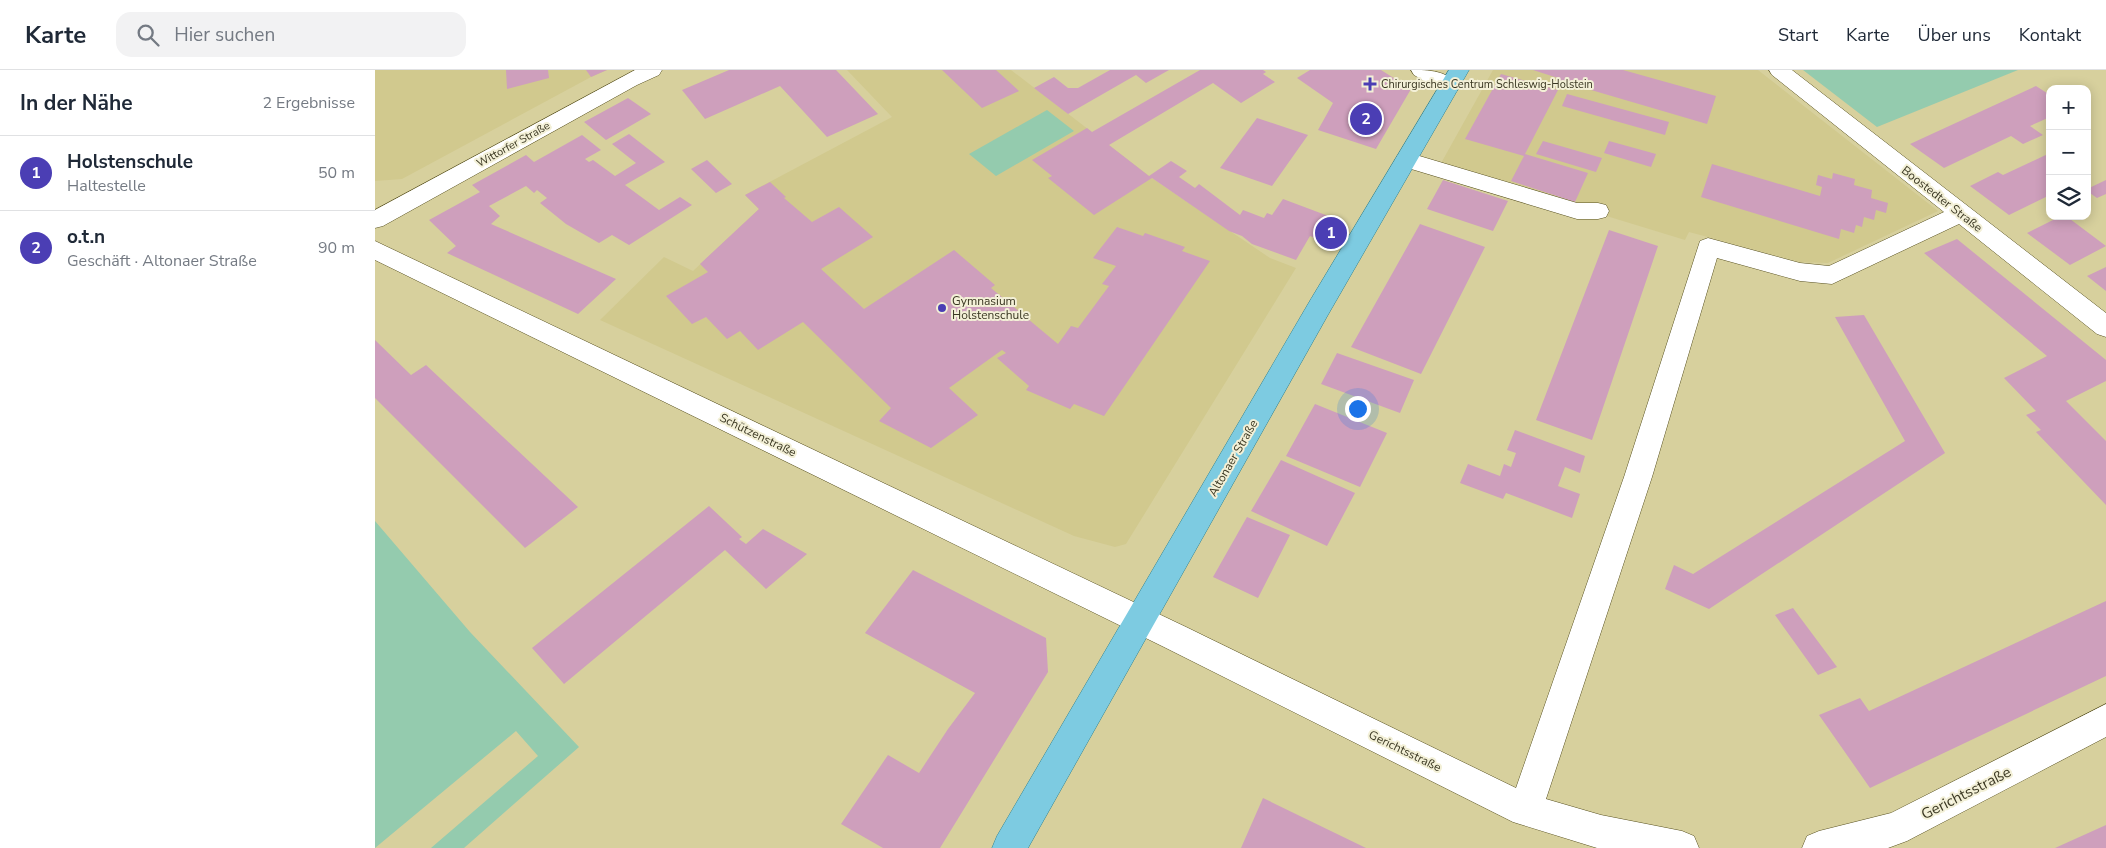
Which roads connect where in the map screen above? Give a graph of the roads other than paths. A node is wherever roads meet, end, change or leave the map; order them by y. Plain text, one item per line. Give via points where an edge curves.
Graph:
1 (652, 70) edge
2 (1421, 70) edge
3 (1779, 70) edge
4 (1454, 79) edge
5 (1406, 160) junction
6 (1598, 211) dead end
7 (1961, 213) junction
8 (375, 220) edge
9 (375, 250) edge
10 (2106, 327) edge
11 (1141, 620) junction
12 (2106, 720) edge
13 (1525, 810) junction
14 (1604, 840) edge
15 (1009, 848) edge
16 (1682, 848) edge
17 (1819, 848) edge

1 - 8 street, Wittorfer Straße
2 - 4 street
3 - 7 street, Boostedter Straße
4 - 5 main road, Altonaer Straße
5 - 6 street via 1577,211
5 - 11 main road, Altonaer Straße
7 - 10 street, Boostedter Straße
7 - 13 street via 1832,275 1800,272 1708,247 1638,477
9 - 11 street, Schützenstraße
11 - 13 street, Gerichtsstraße
11 - 15 main road, Altonaer Straße
12 - 17 street, Gerichtsstraße via 1895,829
13 - 14 street, Gerichtsstraße
14 - 16 street, Gerichtsstraße

